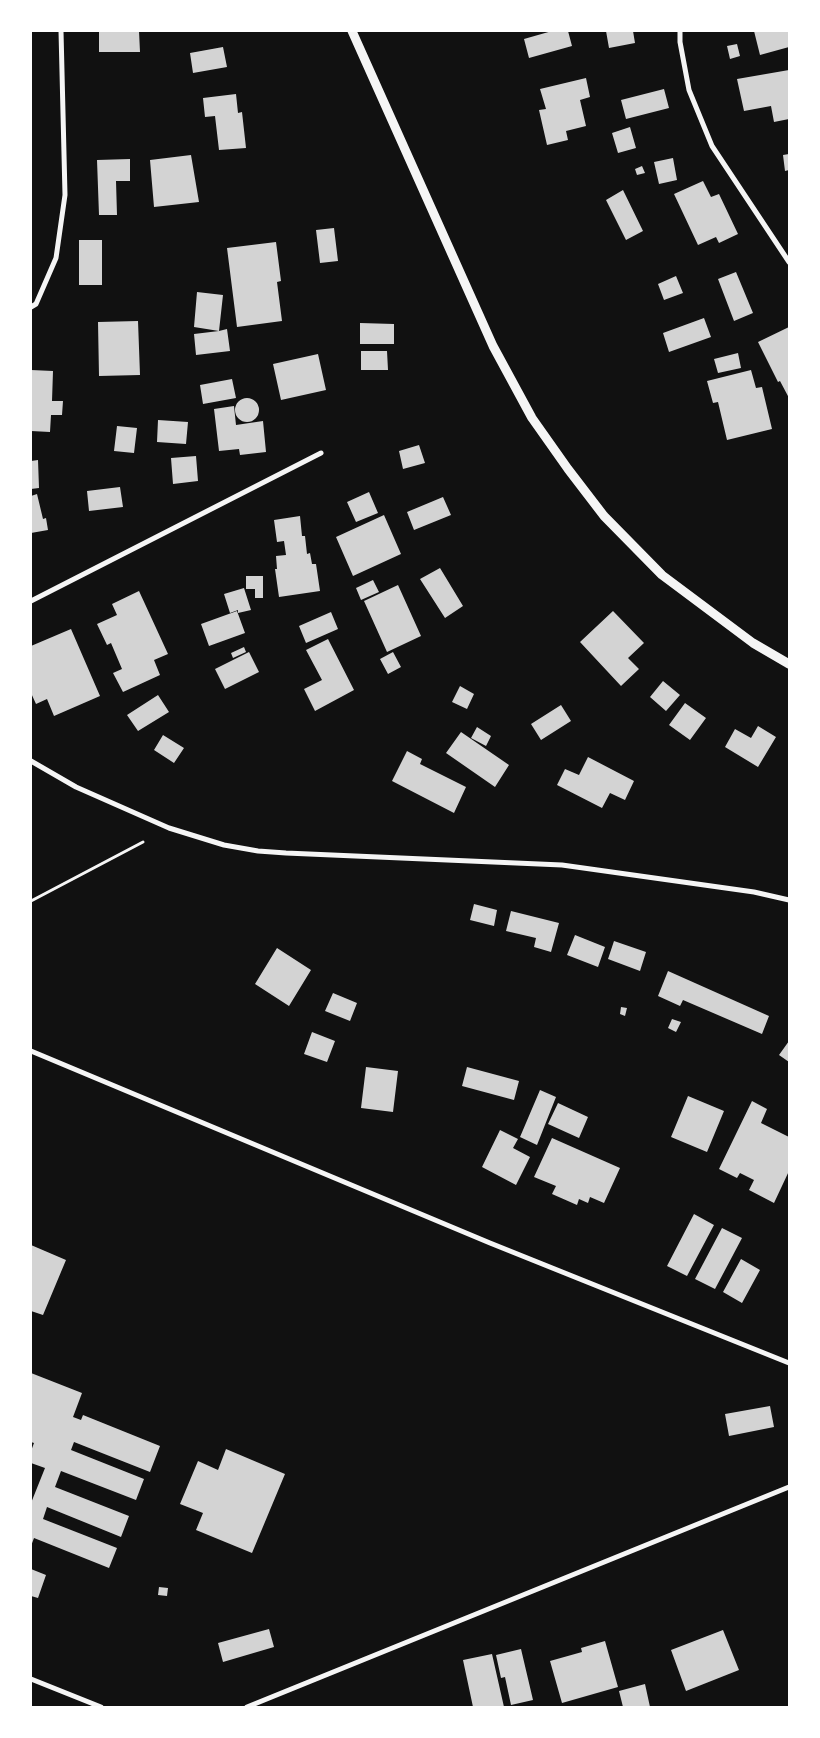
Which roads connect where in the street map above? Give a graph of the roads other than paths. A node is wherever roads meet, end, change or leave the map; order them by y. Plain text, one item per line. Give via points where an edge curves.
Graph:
1 (61, 31) edge
2 (352, 31) edge
3 (680, 31) edge
4 (789, 262) edge
5 (31, 308) edge
6 (321, 453) dead end
7 (31, 601) edge
8 (789, 664) edge
9 (31, 761) edge
10 (789, 900) edge
11 (31, 1051) edge
12 (789, 1363) edge
13 (789, 1487) edge
14 (31, 1680) edge
15 (101, 1707) edge
16 (247, 1707) edge

1 - 5 street via 65,195 56,258 36,304
2 - 8 street via 493,346 532,418 604,516 662,575 752,643
3 - 4 street via 689,90 712,146
6 - 7 street
9 - 10 street via 76,787 169,828 224,845 258,851 562,865 754,892
11 - 12 street via 481,1240
13 - 16 street
14 - 15 street

